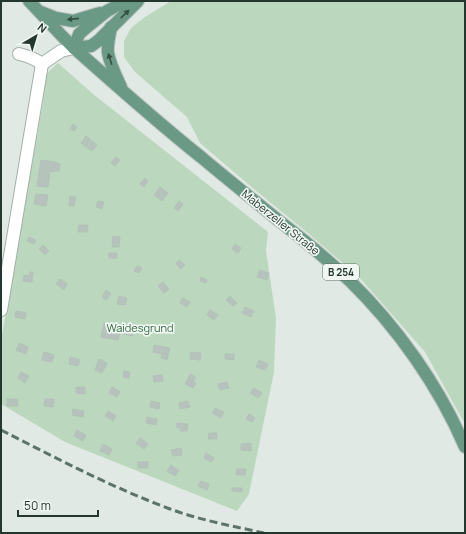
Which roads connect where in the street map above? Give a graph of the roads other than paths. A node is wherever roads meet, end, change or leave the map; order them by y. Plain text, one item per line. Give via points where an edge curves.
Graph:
1 (29, 1) edge
2 (126, 1) edge
3 (138, 1) edge
4 (107, 11) junction
5 (39, 12) junction
6 (111, 27) junction
7 (74, 48) junction
8 (19, 54) dead end
9 (42, 64) junction
10 (122, 90) junction
11 (1, 310) edge
12 (465, 447) edge

1 - 5 main road, Maberzeller Straße / B 254
2 - 4 main road
6 -> 3 main road
4 -> 5 main road via 73,21
4 - 7 main road via 79,34
5 - 7 main road, Maberzeller Straße / B 254
6 - 7 main road via 91,46
10 -> 6 main road via 108,52
7 - 9 lane via 61,51
7 - 10 main road, Maberzeller Straße / B 254
8 - 9 lane via 36,59
9 - 11 lane
10 - 12 main road, Maberzeller Straße / B 254 via 174,136 329,262 370,302 426,374

